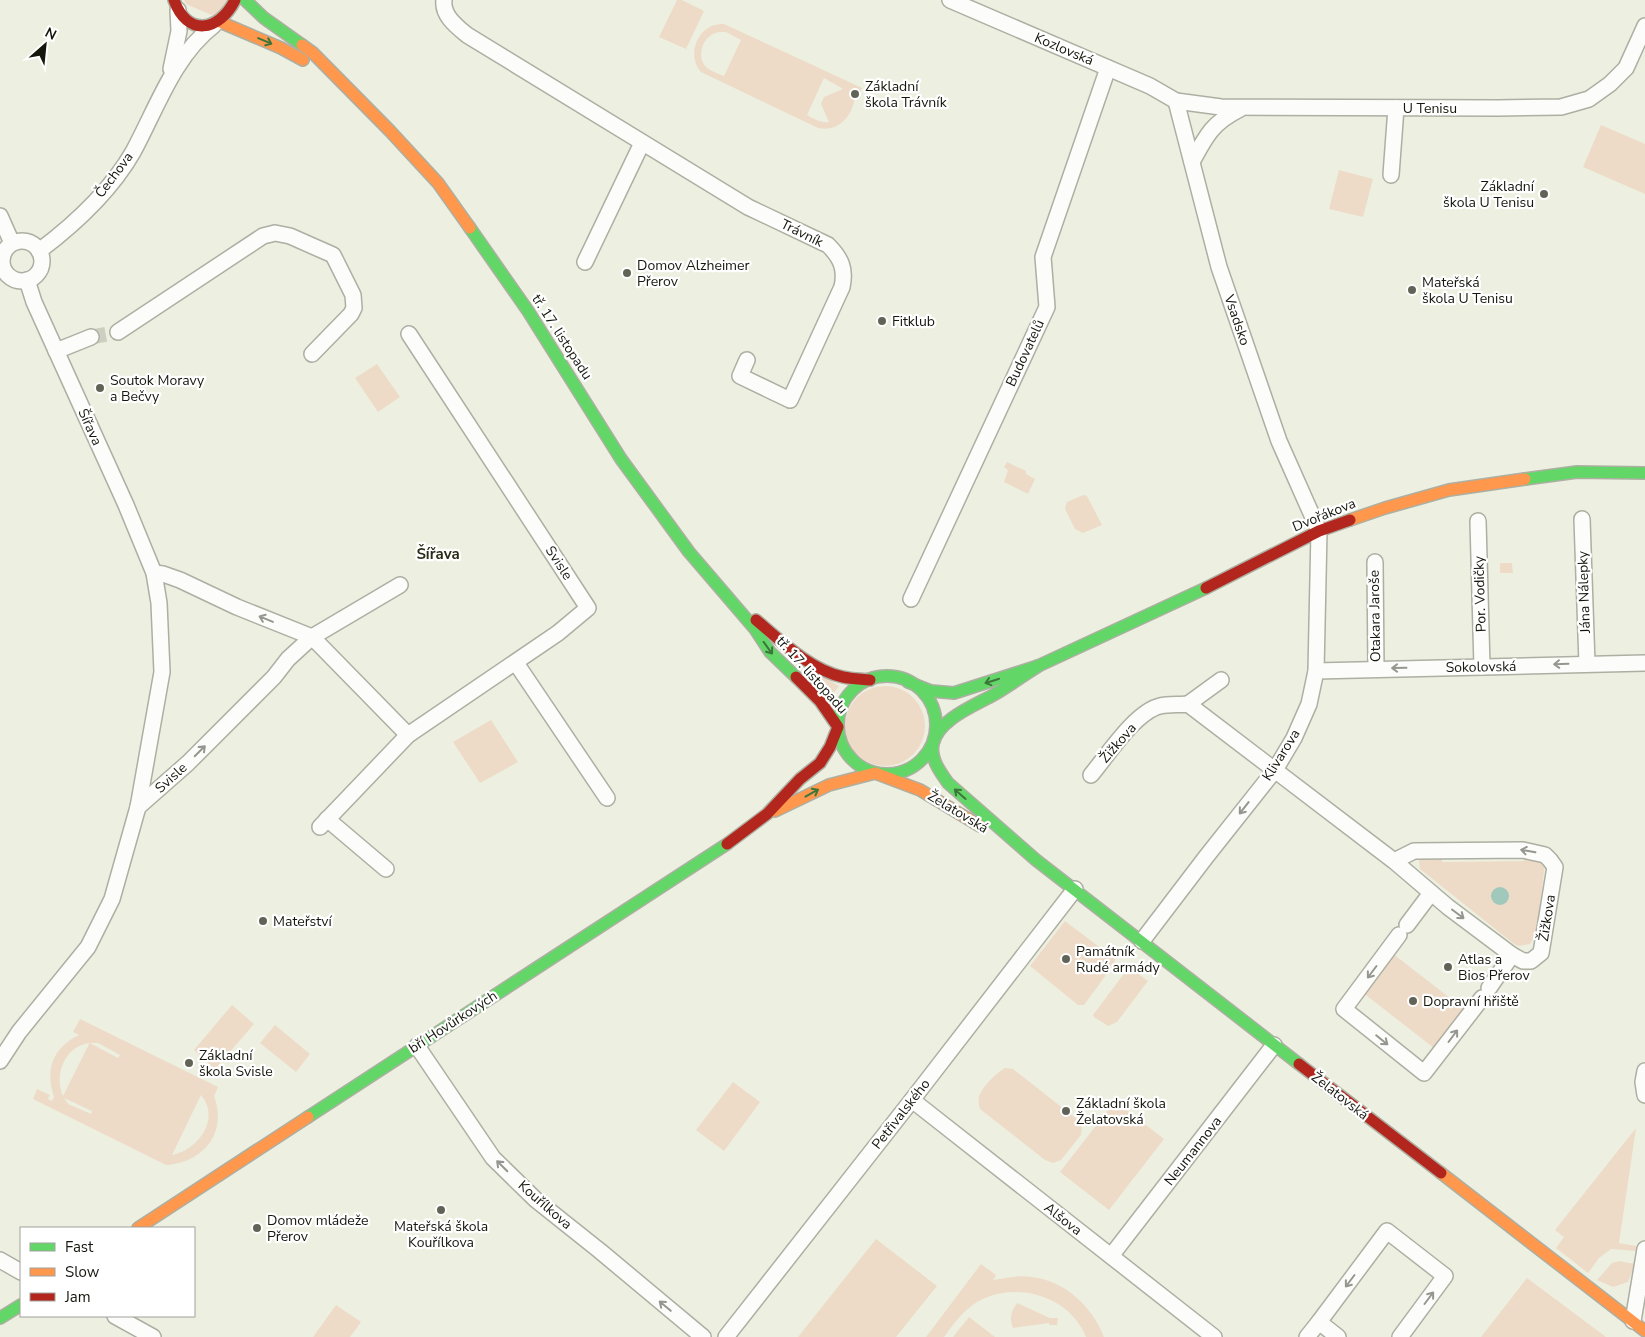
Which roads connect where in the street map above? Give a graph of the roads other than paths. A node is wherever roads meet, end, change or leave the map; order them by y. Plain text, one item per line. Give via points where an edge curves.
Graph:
1 (235, 0) edge
2 (245, 0) edge
3 (444, 0) edge
4 (950, 0) edge
5 (174, 3) edge
6 (217, 24) junction
7 (1645, 26) edge
8 (1108, 68) junction
9 (167, 82) junction
10 (1176, 101) junction
11 (362, 102) junction
12 (1242, 107) junction
13 (1396, 108) junction
14 (642, 143) junction
15 (1192, 162) junction
16 (1391, 175) dead end
17 (0, 216) edge
18 (12, 243) junction
19 (39, 251) junction
20 (585, 262) dead end
21 (1, 267) edge
22 (27, 280) junction
23 (118, 332) tunnel mouth
24 (410, 334) dead end
25 (91, 337) tunnel mouth
26 (56, 351) junction
27 (312, 354) dead end
28 (747, 360) dead end
29 (1645, 473) edge
30 (1582, 519) dead end
31 (1478, 521) dead end
32 (1319, 531) junction
33 (1375, 562) dead end
34 (154, 573) junction
35 (400, 585) dead end
36 (727, 596) junction
37 (911, 598) dead end
38 (312, 637) junction
39 (516, 663) junction
40 (1645, 663) edge
41 (1587, 664) junction
42 (1038, 666) junction
43 (1482, 667) junction
44 (1376, 669) junction
45 (1316, 671) junction
46 (870, 680) junction
47 (1221, 680) dead end
48 (908, 682) junction
49 (1188, 704) junction
50 (838, 727) junction
51 (408, 734) junction
52 (934, 741) junction
53 (1275, 770) junction
54 (875, 773) junction
55 (1091, 776) dead end
56 (607, 798) dead end
57 (138, 807) junction
58 (767, 814) junction
59 (1036, 860) junction
60 (1394, 861) junction
61 (386, 869) dead end
62 (1075, 889) junction
63 (1431, 892) junction
64 (1142, 941) junction
65 (1512, 955) junction
66 (417, 1046) junction
67 (1274, 1046) junction
68 (0, 1061) edge
69 (1645, 1071) edge
70 (1645, 1095) edge
71 (912, 1100) junction
72 (140, 1227) edge
73 (1645, 1249) edge
74 (1111, 1256) junction
75 (0, 1260) edge
76 (20, 1271) edge
77 (20, 1306) edge
78 (117, 1317) edge
79 (0, 1318) edge
80 (1632, 1321) junction
81 (1319, 1322) junction
82 (1645, 1331) edge
83 (153, 1337) edge
84 (703, 1337) edge
85 (726, 1337) edge
86 (1214, 1337) edge
87 (1307, 1337) edge
88 (1338, 1337) edge
89 (1400, 1337) edge

1 - 6 main road via 233,9
2 - 11 main road, tř. 17. listopadu via 264,18 313,53
3 - 14 street, Trávník via 450,21 467,34
4 - 8 street, Kozlovská
5 - 6 main road, tř. 17. listopadu via 182,16 194,24
5 - 9 street, Čechova via 179,22 178,42
6 - 9 street, Čechova via 191,47
6 -> 11 main road, tř. 17. listopadu via 281,48 314,66
7 - 13 street, U Tenisu via 1626,68 1589,98 1561,107
8 - 10 street, Kozlovská
8 - 37 street, Budovatelů via 1043,258 1047,307
9 - 19 street, Čechova via 132,153 109,186 74,224
10 - 12 street, U Tenisu
10 - 15 street, Vsadsko
11 - 36 main road, tř. 17. listopadu via 438,183 518,296 621,459 689,552
12 - 13 street, U Tenisu
12 - 15 street via 1217,123
13 - 16 street
14 - 20 street
14 - 28 street, Trávník via 748,207 828,245 840,260 844,276 842,287 790,400 740,376
15 - 32 street, Vsadsko via 1219,267 1279,441
17 - 18 street
18 - 19 street via 25,241
18 - 21 street via 3,253
19 - 22 street via 40,268
21 - 22 street via 14,279
22 - 26 street, Šířava
23 - 27 street via 263,236 275,233 301,240 334,255 353,295 352,314
24 - 39 street, Svisle via 588,608
25 - 26 street
26 - 34 street, Šířava
29 - 32 main road, Dvořákova via 1577,472 1449,490
30 - 41 street, Jána Nálepky
31 - 43 street, Por. Vodičky
32 - 42 main road, Dvořákova via 1187,598
32 - 45 street, Klivarova
33 - 44 street, Otakara Jaroše
38 -> 34 street via 180,580
34 - 57 street, Šířava via 159,603 162,672
35 - 38 street
36 - 46 main road, tř. 17. listopadu via 818,666 843,677
36 -> 50 main road, tř. 17. listopadu via 770,652 820,701
38 - 51 street
57 -> 38 street, Svisle via 173,778
39 - 51 street, Svisle
39 - 56 street
40 - 41 street, Sokolovská
41 -> 43 street, Sokolovská
42 -> 48 main road, Dvořákova via 954,692 931,691
42 - 52 main road, Dvořákova via 961,712
43 -> 44 street, Sokolovská
44 - 45 street, Sokolovská
45 - 53 street, Klivarova via 1309,704
46 - 48 main road via 890,677
46 - 50 main road via 847,697
47 - 49 street
48 - 52 main road via 924,694 934,710
49 - 53 street, Žižkova
49 - 55 street, Žižkova via 1159,706 1147,713 1131,725
50 - 54 main road via 849,756
50 - 58 main road, bří Hovůrkových via 820,762 800,778
51 - 61 street, Svisle via 324,823
52 - 54 main road via 923,759 906,771
59 -> 52 main road, Želatovská via 948,783 935,761
53 - 60 street, Žižkova
53 -> 64 street, Klivarova
58 -> 54 main road, bří Hovůrkových via 829,785
54 - 59 main road, Želatovská via 920,790
57 - 68 street via 112,899 88,947 19,1032
58 - 66 main road, bří Hovůrkových via 741,835
59 - 62 main road, Želatovská
60 - 63 street, Žižkova
65 -> 60 street, Žižkova via 1531,961 1541,953 1554,867 1545,855 1523,850 1414,851
62 - 64 main road, Želatovská
62 - 71 street, Petřivalského
63 -> 65 street, Žižkova
63 -> 65 street via 1344,1009 1424,1073
64 - 67 main road, Želatovská
66 - 72 main road, bří Hovůrkových
84 -> 66 street, Kouřílkova via 536,1200 493,1158
67 - 74 street, Neumannova
67 - 80 main road, Želatovská
69 - 70 street
71 - 74 street, Alšova
71 - 85 street, Petřivalského
73 - 80 street
74 - 86 street, Alšova
75 - 76 street
77 - 79 main road
78 - 83 street
80 - 82 main road, Želatovská
81 - 87 street
81 - 88 street
89 -> 81 street via 1445,1276 1387,1231

